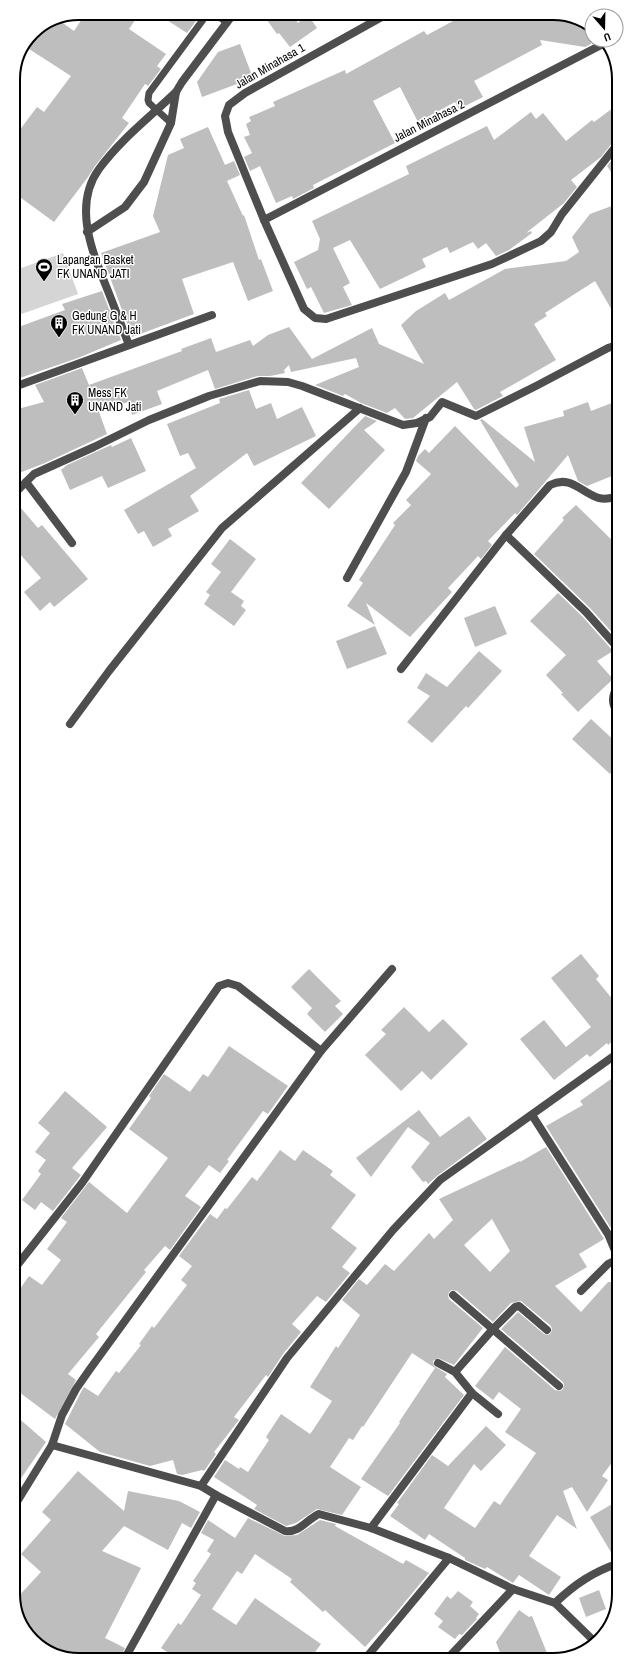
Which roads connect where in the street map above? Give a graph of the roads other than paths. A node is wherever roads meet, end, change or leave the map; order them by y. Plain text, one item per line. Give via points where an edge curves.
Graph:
1 (203, 20) edge
2 (223, 20) edge
3 (229, 20) edge
4 (373, 20) edge
5 (227, 23) junction
6 (595, 48) edge
7 (176, 92) junction
8 (156, 111) junction
9 (171, 123) junction
10 (612, 151) edge
11 (264, 220) junction
12 (87, 232) junction
13 (212, 315) dead end
14 (129, 345) junction
15 (612, 347) edge
16 (20, 385) edge
17 (360, 408) junction
18 (426, 418) junction
19 (26, 482) junction
20 (20, 488) edge
21 (612, 499) edge
22 (506, 535) junction
23 (72, 542) dead end
24 (347, 578) dead end
25 (612, 641) edge
26 (401, 669) dead end
27 (70, 724) dead end
28 (392, 969) dead end
29 (321, 1051) junction
30 (612, 1057) edge
31 (532, 1115) junction
32 (612, 1244) edge
33 (20, 1262) edge
34 (612, 1262) edge
35 (581, 1291) dead end
36 (453, 1295) dead end
37 (493, 1329) junction
38 (546, 1330) dead end
39 (438, 1363) dead end
40 (455, 1372) junction
41 (559, 1386) dead end
42 (472, 1393) junction
43 (498, 1414) dead end
44 (52, 1445) junction
45 (202, 1486) junction
46 (216, 1495) junction
47 (20, 1497) edge
48 (371, 1528) junction
49 (449, 1558) junction
50 (612, 1566) edge
51 (513, 1589) junction
52 (555, 1603) junction
53 (591, 1639) edge
54 (128, 1653) edge
55 (370, 1653) edge
56 (453, 1653) edge

1 - 8 lane via 150,93 149,103
2 - 5 lane
3 - 5 street
4 - 11 street, Jalan Minahasa 1 via 245,93 229,105 225,116 228,132
5 - 7 street
6 - 11 street, Jalan Minahasa 2
7 - 8 street
7 - 9 street
8 - 9 lane
8 - 12 street via 98,170 87,192
9 - 12 street via 144,182 125,207
10 - 11 street, Jalan Minahasa 1 via 562,214 551,232 541,241 492,264 326,319 315,318 304,309
12 - 14 street via 95,260
13 - 14 street
14 - 16 street
15 - 18 street via 476,416 442,402 432,415
17 - 18 street via 403,425 417,423
17 - 19 street via 288,382 260,381 209,396 149,420 34,474
17 - 27 street via 222,528
18 - 24 street via 406,472
19 - 20 street
19 - 23 street
21 - 22 street via 601,500 568,482 558,481 550,484
22 - 25 street via 586,612
22 - 26 street
28 - 29 street
29 - 33 street via 238,986 228,983 219,986 82,1183
29 - 44 street via 79,1384 62,1416
30 - 31 street
31 - 32 street
31 - 45 street via 440,1180 393,1230 287,1358
34 - 35 street
36 - 37 street
37 - 38 street via 519,1306
37 - 40 street
37 - 41 street
39 - 40 street
40 - 42 street
42 - 43 street
42 - 48 street
44 - 45 street
44 - 47 street
45 - 46 street
46 - 48 street via 285,1531 292,1532 319,1514
46 - 54 street
48 - 49 street
49 - 51 street
49 - 55 street
50 - 52 street via 573,1586
51 - 52 street
51 - 56 street
52 - 53 street

